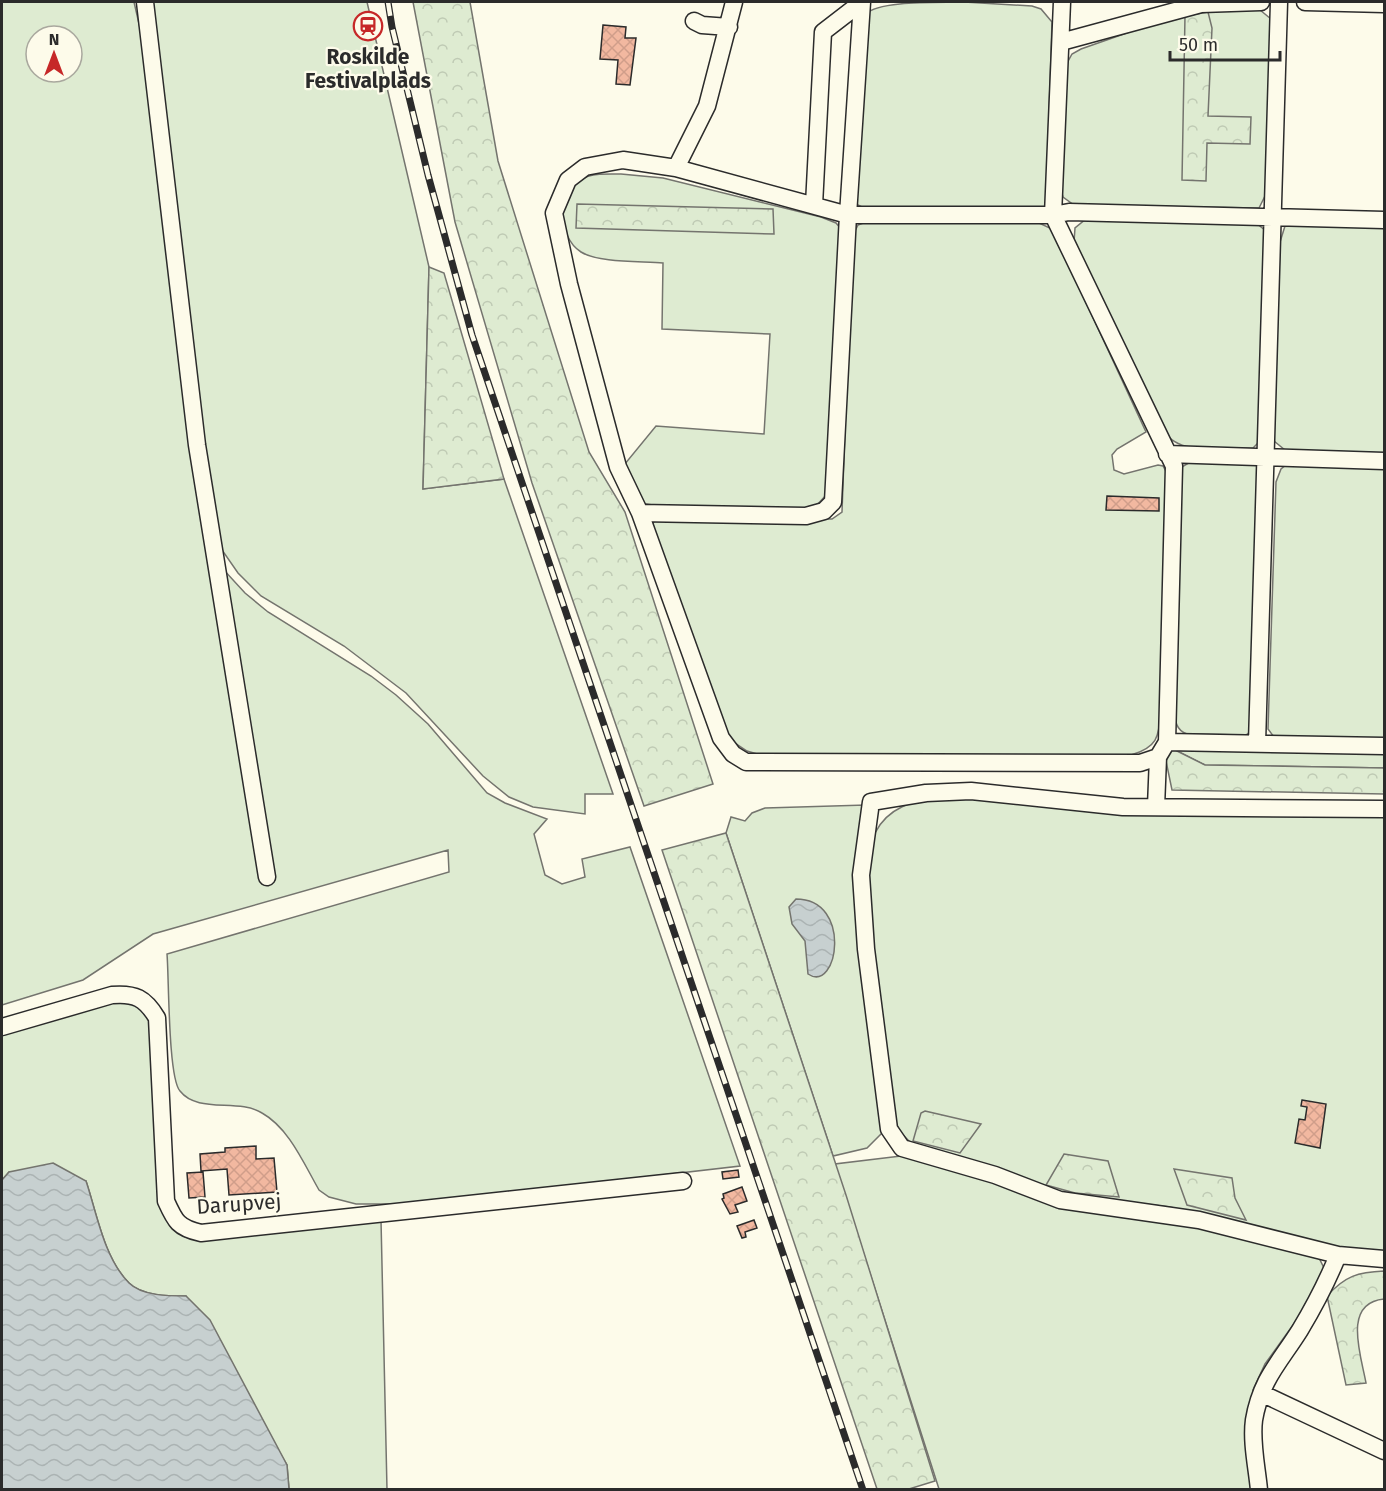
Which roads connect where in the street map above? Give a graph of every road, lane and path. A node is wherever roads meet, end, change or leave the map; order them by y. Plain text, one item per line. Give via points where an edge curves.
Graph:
1 (145, 2) edge
2 (734, 2) edge
3 (862, 2) edge
4 (1056, 2) edge
5 (1062, 2) edge
6 (1261, 2) edge
7 (1279, 2) edge
8 (1305, 2) edge
9 (1384, 4) edge
10 (694, 21) dead end
11 (729, 27) junction
12 (1061, 42) junction
13 (676, 168) junction
14 (814, 205) junction
15 (848, 215) junction
16 (1053, 215) junction
17 (1274, 218) junction
18 (1384, 220) edge
19 (1167, 454) junction
20 (1267, 459) junction
21 (1384, 461) edge
22 (640, 513) junction
23 (1167, 742) junction
24 (1257, 743) junction
25 (1384, 746) edge
26 (1158, 757) junction
27 (1156, 807) junction
28 (1384, 809) edge
29 (267, 877) dead end
30 (2, 1027) edge
31 (683, 1181) dead end
32 (1338, 1255) junction
33 (1384, 1259) edge
34 (1263, 1394) junction
35 (1384, 1451) edge
36 (1259, 1490) edge

1 - 29 lane via 197,445
2 - 11 lane
3 - 14 lane via 823,32
3 - 15 lane
4 - 5 lane
5 - 12 lane
6 - 12 lane via 1201,4
7 - 17 lane
8 - 9 lane
10 - 11 lane
11 - 13 lane via 707,106
12 - 16 lane
13 - 14 lane
13 - 22 lane via 623,160 585,166 568,180 554,213 618,467
14 - 15 lane
15 - 16 lane
15 - 22 lane via 833,502 824,511 806,516
16 - 17 lane via 1069,212
16 - 19 lane
17 - 18 lane
17 - 20 lane
19 - 20 lane
19 - 23 lane via 1174,466
20 - 21 lane
20 - 24 lane
22 - 26 lane via 721,738 733,754 746,762 1140,763
23 - 24 lane
23 - 26 lane
24 - 25 lane
26 - 27 lane
27 - 28 lane
27 - 32 lane via 971,791 871,802 861,875 893,1139 902,1148 995,1175 1060,1200 1198,1220
30 - 31 lane, Darupvej via 112,995 141,998 149,1006 156,1018 166,1201 185,1230 201,1233
32 - 33 lane
32 - 34 lane via 1323,1292 1274,1365
34 - 35 lane
34 - 36 lane via 1254,1422

